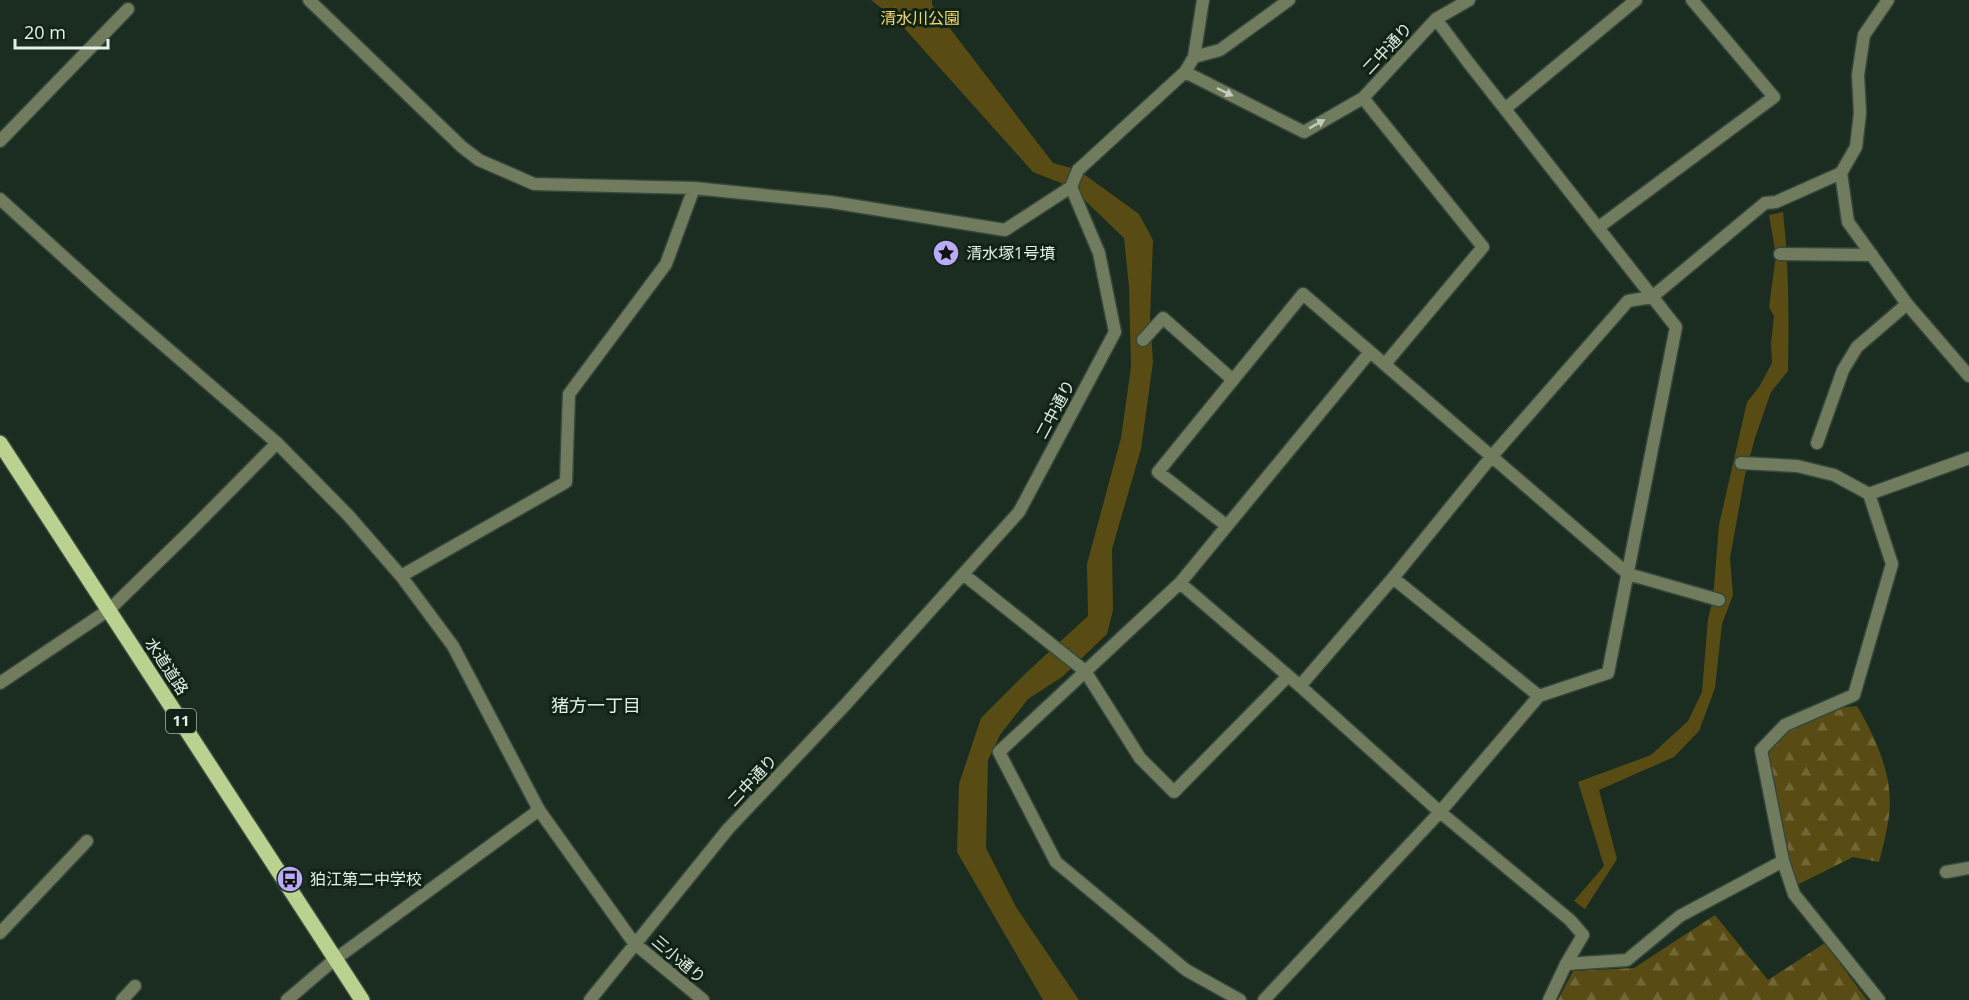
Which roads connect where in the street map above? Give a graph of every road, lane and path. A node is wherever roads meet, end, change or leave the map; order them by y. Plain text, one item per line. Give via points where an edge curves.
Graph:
1 (309, 0) edge
2 (1203, 0) edge
3 (1289, 0) edge
4 (1469, 0) edge
5 (1636, 0) edge
6 (1692, 0) edge
7 (1888, 0) edge
8 (128, 9) dead end
9 (1436, 19) junction
10 (1194, 57) junction
11 (1185, 72) junction
12 (1364, 98) junction
13 (1506, 108) junction
14 (0, 141) edge
15 (1841, 173) junction
16 (1071, 187) junction
17 (694, 188) junction
18 (0, 199) edge
19 (1599, 227) junction
20 (1780, 254) dead end
21 (1872, 255) junction
22 (1652, 297) junction
23 (1907, 304) junction
24 (1143, 340) dead end
25 (1370, 352) junction
26 (1384, 364) junction
27 (1969, 376) edge
28 (1233, 380) junction
29 (0, 442) edge
30 (277, 442) junction
31 (1817, 443) dead end
32 (1492, 456) junction
33 (1969, 458) edge
34 (1741, 463) dead end
35 (1869, 494) junction
36 (1227, 526) junction
37 (963, 574) junction
38 (1628, 574) junction
39 (401, 576) junction
40 (1393, 578) junction
41 (1180, 583) junction
42 (1719, 600) dead end
43 (110, 609) junction
44 (1085, 671) junction
45 (1288, 676) junction
46 (0, 683) edge
47 (1300, 686) junction
48 (1539, 696) junction
49 (539, 810) junction
50 (1440, 812) junction
51 (87, 841) dead end
52 (1783, 861) junction
53 (1969, 868) edge
54 (1946, 872) dead end
55 (0, 933) edge
56 (634, 943) junction
57 (334, 960) junction
58 (1566, 964) junction
59 (135, 986) dead end
60 (122, 1000) edge
61 (287, 1000) edge
62 (362, 1000) edge
63 (590, 1000) edge
64 (703, 1000) edge
65 (1240, 1000) edge
66 (1263, 1000) edge
67 (1549, 1000) edge
68 (1879, 1000) edge

1 - 17 street via 479,160 534,184
2 - 10 street
3 - 10 street via 1220,50
4 - 9 street, 二中通り
5 - 13 street
6 - 19 street via 1774,97
7 - 15 street via 1864,34 1858,75 1860,112 1856,147
8 - 14 street
9 - 12 street, 二中通り
9 - 13 street
10 - 11 street
11 -> 12 street, 二中通り via 1304,132
11 - 16 street via 1078,170
12 - 26 street via 1483,247
13 - 19 street
15 - 21 street via 1848,222
15 - 22 street via 1765,203
16 - 17 street via 1005,230 831,202
16 - 37 street, 二中通り via 1099,253 1115,332 1019,512
17 - 39 street via 666,264 569,394 566,482
18 - 30 street, 三小通り via 108,298
19 - 22 street
20 - 21 street
21 - 23 street
22 - 32 street via 1628,301
22 - 38 street via 1676,327
23 - 27 street
23 - 31 street via 1857,347 1843,370
24 - 28 street via 1163,318
25 - 26 street
25 - 28 street via 1303,294
25 - 36 street
26 - 32 street
28 - 36 street via 1158,472
29 - 43 main road, 水道道路 / 11
30 - 39 street, 三小通り
30 - 43 street
32 - 38 street
32 - 40 street
33 - 35 street
34 - 35 street via 1797,466 1834,475
35 - 52 street via 1892,564 1854,695 1785,725 1761,750
36 - 41 street
37 - 44 street
37 - 56 street, 二中通り via 728,829
38 - 42 street
38 - 48 street via 1608,673
39 - 49 street, 三小通り via 453,646
40 - 47 street
40 - 48 street
41 - 44 street
41 - 45 street
43 - 46 street
43 - 57 main road, 水道道路 / 11
44 - 45 street via 1140,758 1174,792
44 - 65 street via 999,752 1056,862 1185,970
45 - 47 street
47 - 50 street
48 - 50 street
49 - 56 street, 三小通り
49 - 57 street
50 - 58 street via 1583,935
50 - 66 street
51 - 55 street
52 - 58 street via 1680,916 1627,960
52 - 68 street via 1794,894
53 - 54 street
56 - 63 street, 二中通り
56 - 64 street, 三小通り
57 - 61 street
57 - 62 main road, 水道道路 / 11
58 - 67 street
59 - 60 street

